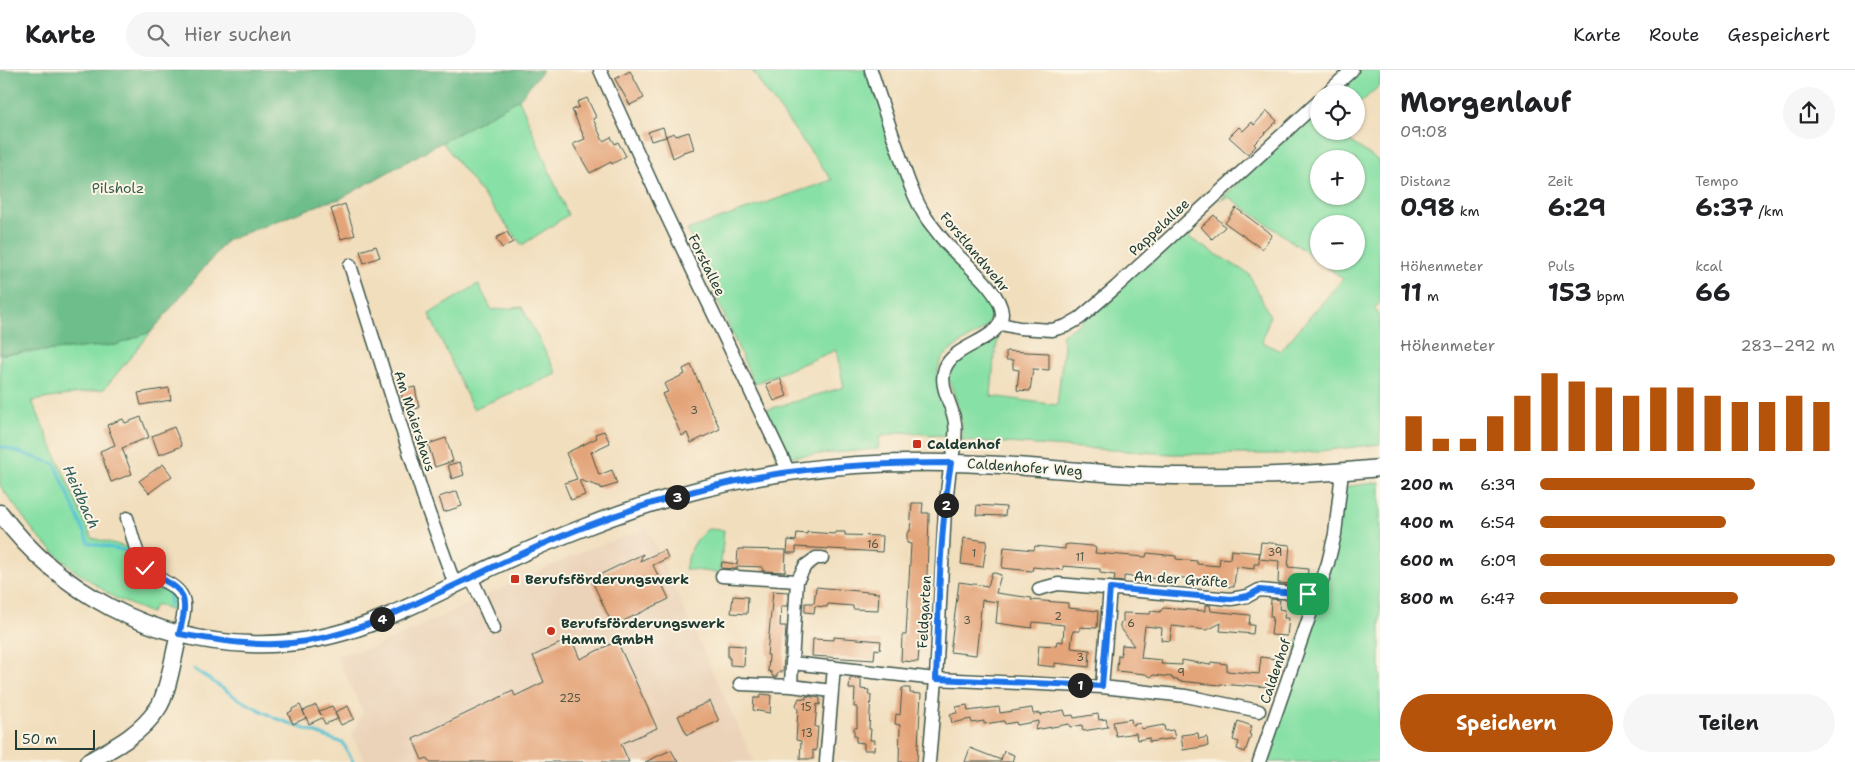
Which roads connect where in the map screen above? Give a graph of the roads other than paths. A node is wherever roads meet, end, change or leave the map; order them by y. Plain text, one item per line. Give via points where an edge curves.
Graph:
1 (600, 70) edge
2 (871, 70) edge
3 (1352, 70) edge
4 (1336, 85) edge
5 (1310, 109) edge
6 (350, 264) dead end
7 (1001, 324) junction
8 (951, 463) junction
9 (1380, 468) edge
10 (789, 472) junction
11 (1342, 472) junction
12 (0, 513) edge
13 (127, 518) dead end
14 (822, 558) dead end
15 (722, 576) dead end
16 (471, 577) junction
17 (797, 581) junction
18 (455, 585) junction
19 (1039, 588) dead end
20 (1110, 588) junction
21 (1308, 594) dead end
22 (181, 628) junction
23 (494, 628) dead end
24 (792, 663) junction
25 (834, 667) junction
26 (936, 679) junction
27 (740, 684) dead end
28 (791, 686) junction
29 (1102, 686) junction
30 (832, 692) junction
31 (1259, 711) dead end
32 (88, 762) edge
33 (826, 762) edge
34 (929, 762) edge
35 (1259, 762) edge

1 - 10 street, Forstallee
2 - 7 street, Forstlandwehr via 914,194 926,218 999,301
3 - 4 street
5 - 7 street, Pappelallee via 1080,318 1052,330
6 - 18 street, Am Maiershaus via 426,505
7 - 8 street via 955,355 944,370 945,391 956,425
8 - 10 main road, Caldenhofer Weg via 858,465
8 - 11 main road, Caldenhofer Weg via 1140,475 1241,477
8 - 26 street, Feldgarten via 942,552
9 - 11 main road, Caldenhofer Weg
10 - 16 main road, Caldenhofer Weg via 710,488 649,505 586,526
11 - 35 street, Caldenhof via 1335,534 1328,563
12 - 22 main road, Caldenhofer Weg via 34,552 67,581 112,610 152,626
13 - 22 street via 145,568 183,595
14 - 17 street via 816,558 805,566
15 - 17 street
16 - 18 main road, Caldenhofer Weg
16 - 23 street
17 - 24 street
18 - 22 main road, Caldenhofer Weg via 374,623 320,639 292,643 230,643
19 - 20 street, An der Gräfte via 1058,584
20 - 21 street, An der Gräfte via 1231,599 1259,590
20 - 29 street
22 - 32 main road via 159,708 130,738
24 - 25 street, Caldenhof
24 - 28 street
25 - 26 street, Caldenhof
25 - 30 street
26 - 29 street, Caldenhof
26 - 34 street, Feldgarten
27 - 28 street
28 - 30 street
29 - 31 street, Caldenhof via 1186,696
30 - 33 street

